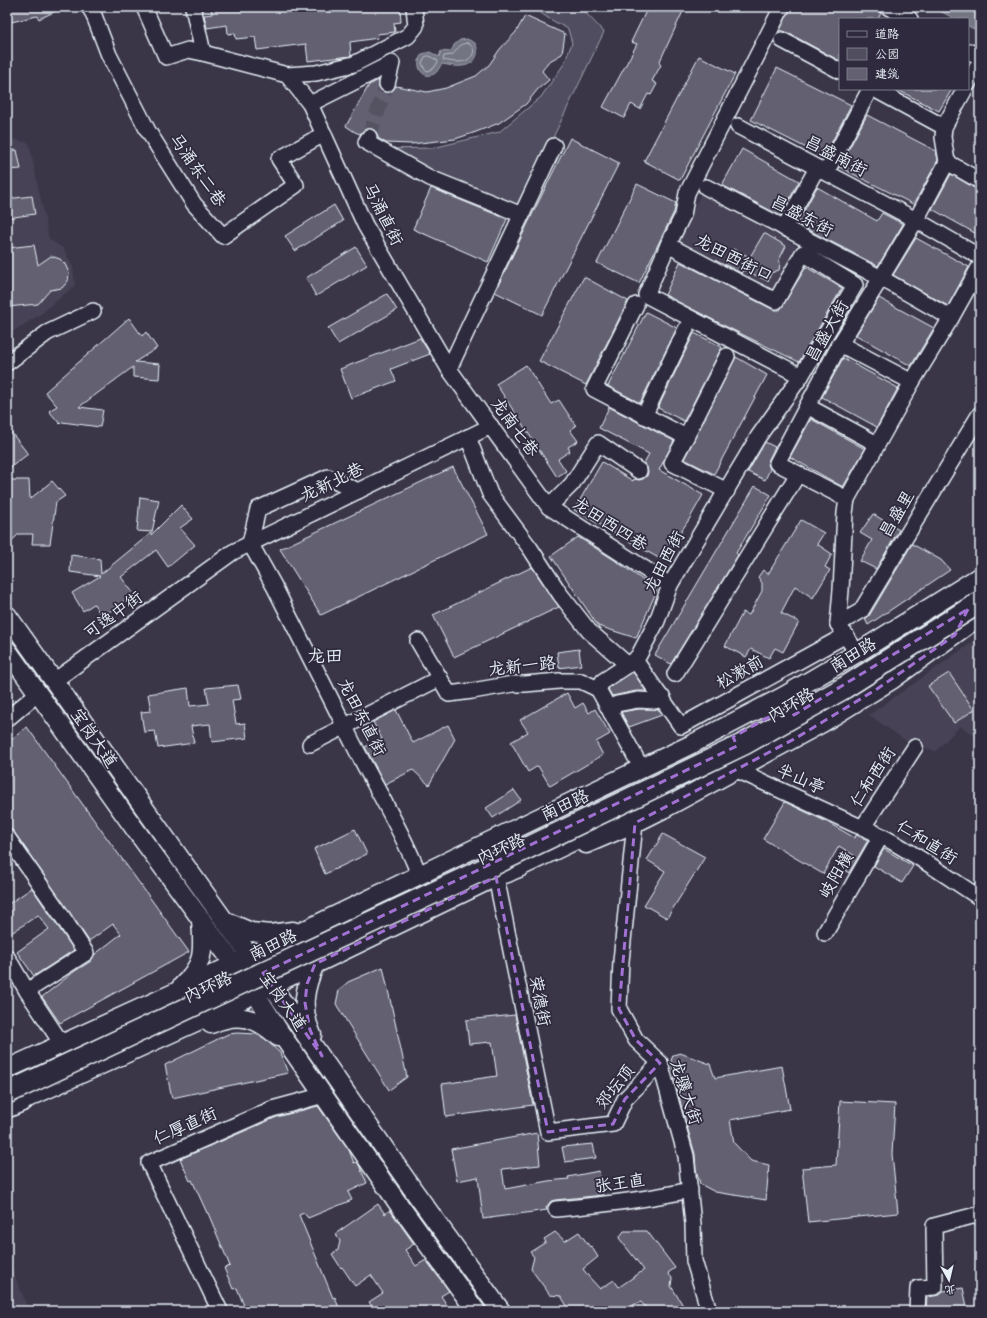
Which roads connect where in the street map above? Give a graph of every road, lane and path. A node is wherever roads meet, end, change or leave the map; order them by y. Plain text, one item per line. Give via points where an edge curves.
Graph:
1 (89, 7) edge
2 (144, 7) edge
3 (193, 7) edge
4 (414, 7) edge
5 (782, 7) edge
6 (889, 12) edge
7 (907, 18) edge
8 (782, 40) dead end
9 (969, 52) edge
10 (204, 53) junction
11 (980, 58) edge
12 (980, 62) edge
13 (839, 70) edge
14 (287, 75) junction
15 (969, 82) edge
16 (388, 84) tunnel mouth
17 (869, 90) edge
18 (876, 90) edge
19 (964, 90) edge
20 (310, 104) junction
21 (738, 126) dead end
22 (943, 132) junction
23 (324, 134) junction
24 (369, 137) dead end
25 (554, 146) dead end
26 (947, 162) junction
27 (822, 170) junction
28 (980, 181) edge
29 (706, 187) dead end
30 (522, 215) junction
31 (916, 220) junction
32 (784, 228) junction
33 (668, 244) junction
34 (980, 258) edge
35 (980, 266) edge
36 (881, 278) junction
37 (636, 305) dead end
38 (93, 311) dead end
39 (951, 318) junction
40 (686, 329) dead end
41 (840, 344) junction
42 (727, 356) dead end
43 (7, 363) edge
44 (449, 369) junction
45 (801, 376) junction
46 (912, 382) junction
47 (807, 406) junction
48 (980, 414) edge
49 (644, 416) junction
50 (491, 426) junction
51 (468, 437) junction
52 (686, 437) junction
53 (758, 437) joint
54 (878, 444) junction
55 (639, 471) dead end
56 (798, 474) junction
57 (727, 490) junction
58 (358, 491) junction
59 (847, 499) junction
60 (550, 507) junction
61 (250, 544) junction
62 (980, 576) edge
63 (194, 580) joint
64 (670, 585) junction
65 (977, 604) edge
66 (7, 614) edge
67 (842, 629) junction
68 (418, 641) dead end
69 (7, 650) edge
70 (858, 653) junction
71 (632, 663) junction
72 (675, 674) dead end
73 (440, 678) junction
74 (54, 681) junction
75 (600, 692) junction
76 (38, 693) junction
77 (784, 696) junction
78 (663, 698) junction
79 (611, 713) junction
80 (794, 715) junction
81 (7, 719) edge
82 (727, 726) junction
83 (346, 727) junction
84 (310, 744) dead end
85 (737, 746) junction
86 (915, 747) dead end
87 (642, 769) junction
88 (737, 770) junction
89 (634, 823) junction
90 (857, 825) junction
91 (881, 836) junction
92 (7, 838) edge
93 (416, 867) dead end
94 (501, 874) junction
95 (461, 886) junction
96 (980, 898) edge
97 (201, 918) junction
98 (224, 920) junction
99 (311, 927) junction
100 (367, 931) junction
101 (825, 933) dead end
102 (251, 956) junction
103 (7, 957) edge
104 (233, 964) junction
105 (315, 964) junction
106 (267, 979) junction
107 (250, 987) junction
108 (27, 992) junction
109 (176, 992) junction
110 (190, 1006) junction
111 (202, 1029) junction
112 (149, 1043) junction
113 (62, 1044) junction
114 (297, 1056) junction
115 (322, 1056) junction
116 (660, 1063) junction
117 (7, 1069) edge
118 (7, 1082) edge
119 (324, 1095) junction
120 (11, 1098) edge
121 (7, 1118) edge
122 (548, 1132) joint
123 (690, 1190) junction
124 (556, 1210) dead end
125 (980, 1214) edge
126 (220, 1311) edge
127 (476, 1311) edge
128 (501, 1311) edge
129 (709, 1311) edge
130 (917, 1311) edge

1 - 23 street, 马涌东二巷 via 121,79 148,131 194,204 223,236 296,185 279,159
2 - 10 street via 166,57 188,50
3 - 10 street
4 - 14 street via 416,26 408,36 354,64 316,73
5 - 33 street, 龙田西街口 via 687,193 683,215
6 - 7 street
8 - 13 street
9 - 11 street
10 - 14 street
12 - 15 street
14 - 20 street, 马涌直街
16 - 20 street via 392,64
17 - 27 street
18 - 22 street
19 - 22 street
20 - 23 street, 马涌直街
21 - 27 street, 昌盛南街
22 - 26 street
23 - 44 street, 马涌直街 via 365,225
24 - 30 street via 366,142 430,178
25 - 30 street
26 - 28 street
26 - 31 street
27 - 31 street, 昌盛南街
27 - 32 street
29 - 32 street, 昌盛东街
30 - 44 street
31 - 34 street, 昌盛南街
31 - 36 street, 昌盛大街
32 - 36 street, 昌盛东街
33 - 45 street via 646,295
33 - 45 street, 龙田西街口 via 776,301 803,253 856,285
35 - 39 street
36 - 39 street, 昌盛东街
36 - 41 street, 昌盛大街
37 - 49 street via 594,389
38 - 43 street via 46,333
39 - 46 street
40 - 49 street
41 - 46 street
41 - 47 street, 昌盛大街
42 - 52 street
44 - 50 street, 龙南七巷
45 - 53 street, 龙田西街口
46 - 54 street
47 - 54 street
47 - 56 street, 昌盛大街 via 777,463
48 - 67 street, 昌盛里 via 861,612
49 - 52 street
50 - 51 street, 龙新北巷
50 - 60 street, 龙南七巷
51 - 58 street, 龙新北巷
51 - 71 street, 松漱前 via 490,494 560,594 589,631
52 - 57 street via 672,463
53 - 57 street, 龙田西街
54 - 59 street
55 - 60 street via 598,443 572,484
56 - 59 street
56 - 72 street
57 - 64 street, 龙田西街
58 - 61 street, 龙新北巷
58 - 61 street via 328,477 258,509
59 - 67 street via 844,513
60 - 64 street, 龙田西四巷
61 - 63 street, 龙新北巷 via 233,552
61 - 83 street, 龙田东直街
62 - 70 main road, 南田路
63 - 74 street, 可逸中街
64 - 71 street, 龙田西街 via 657,621
65 - 80 main road, 南田路
65 - 88 main road via 955,635 893,679 858,702
65 - 94 highway via 906,663 837,707 767,745
65 - 118 highway, 内环路 via 861,665 736,736 643,782
65 - 120 highway, 内环路, bridge via 844,688 744,744
66 - 74 main road, 宝岗大道
67 - 70 street
67 - 78 street, 松漱前 via 681,726
68 - 73 street
69 - 76 main road, 宝岗大道
70 - 77 main road, 南田路
71 - 75 street, 龙田西街 via 603,681
71 - 78 street, 松漱前
73 - 75 street, 龙新一路 via 449,694 513,684 560,681 581,681
73 - 83 street
74 - 98 main road, 宝岗大道
75 - 79 street
76 - 81 street
76 - 97 main road, 宝岗大道
77 - 80 street
77 - 82 main road, 南田路
78 - 79 street via 617,704
79 - 87 street
80 - 85 main road, 南田路
82 - 85 street
82 - 87 main road, 南田路
83 - 84 street
83 - 93 street, 龙田东直街
85 - 95 main road, 南田路
86 - 90 street, 仁和西街
87 - 99 main road, 南田路
88 - 89 main road
88 - 90 street, 半山亭
89 - 94 main road via 563,853
89 - 116 street, 龙骧大街 via 619,1009 636,1040
90 - 91 street, 仁和直街
91 - 96 street, 仁和直街
91 - 101 street, 岐阳横
92 - 108 street via 86,953
94 - 95 main road
94 - 122 street, 荣德街
95 - 100 main road
95 - 100 main road, 南田路 via 418,899 390,912
97 - 104 main road, 宝岗大道
97 - 109 main road via 202,953 199,966
98 - 99 main road via 251,932 270,934
98 - 102 main road, 宝岗大道
99 - 102 main road, 南田路
100 - 105 main road via 342,951
100 - 106 main road, 南田路
102 - 104 main road, 南田路
102 - 106 main road, 宝岗大道
103 - 108 street
104 - 107 main road, 宝岗大道
104 - 109 main road, 南田路
105 - 106 main road
105 - 115 main road via 307,984 305,1004 310,1030
106 - 107 main road, 南田路
106 - 115 main road, 宝岗大道
107 - 110 main road, 南田路
107 - 112 main road
107 - 114 main road, 宝岗大道
108 - 113 street
109 - 113 main road, 南田路
110 - 112 main road
110 - 120 main road, 南田路
111 - 112 main road
111 - 114 main road via 229,1018 251,1019 269,1029
111 - 121 main road
112 - 120 main road
113 - 117 main road, 南田路
114 - 119 main road, 宝岗大道
115 - 128 main road, 宝岗大道 via 414,1191
116 - 122 street, 郊坛顶 via 626,1099 613,1124
116 - 123 street, 龙骧大街 via 686,1156
119 - 126 street, 仁厚直街 via 272,1109 149,1163
119 - 127 main road, 宝岗大道
123 - 124 street, 张王直 via 607,1205
123 - 129 street, 龙骧大街 via 694,1224 694,1261
125 - 130 street via 934,1226 935,1287 918,1288

